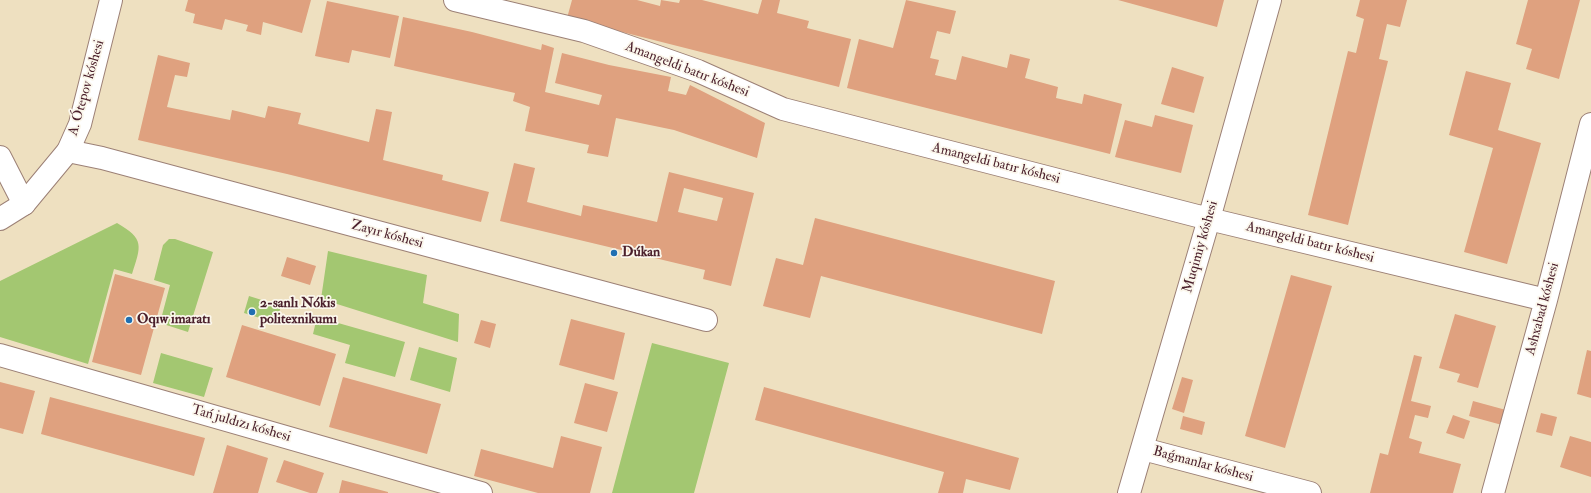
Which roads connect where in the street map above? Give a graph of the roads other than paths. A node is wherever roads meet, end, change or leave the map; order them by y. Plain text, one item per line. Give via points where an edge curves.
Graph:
1 (111, 0) edge
2 (455, 0) edge
3 (1270, 0) edge
4 (1591, 124) edge
5 (68, 151) junction
6 (0, 157) edge
7 (24, 204) junction
8 (0, 219) edge
9 (1209, 219) junction
10 (1546, 300) junction
11 (706, 320) dead end
12 (0, 355) edge
13 (1143, 448) junction
14 (481, 493) edge
15 (1130, 493) edge
16 (1310, 493) edge
17 (1493, 493) edge

1 - 5 street, A. Ótepov kóshesi via 80,124
2 - 9 street, Amangeldi batır kóshesi via 584,31 698,71 783,109
3 - 9 street, Muqimiy kóshesi
4 - 10 street, Ashxabad kóshesi
5 - 7 street, A. Ótepov kóshesi
5 - 11 street, Zayır kóshesi via 110,160
6 - 7 street
7 - 8 street, A. Ótepov kóshesi
9 - 10 street, Amangeldi batır kóshesi
9 - 13 street, Muqimiy kóshesi
10 - 17 street, Ashxabad kóshesi
12 - 14 street, Tań juldızı kóshesi
13 - 15 street, Muqimiy kóshesi
13 - 16 street, Baǵmanlar kóshesi

